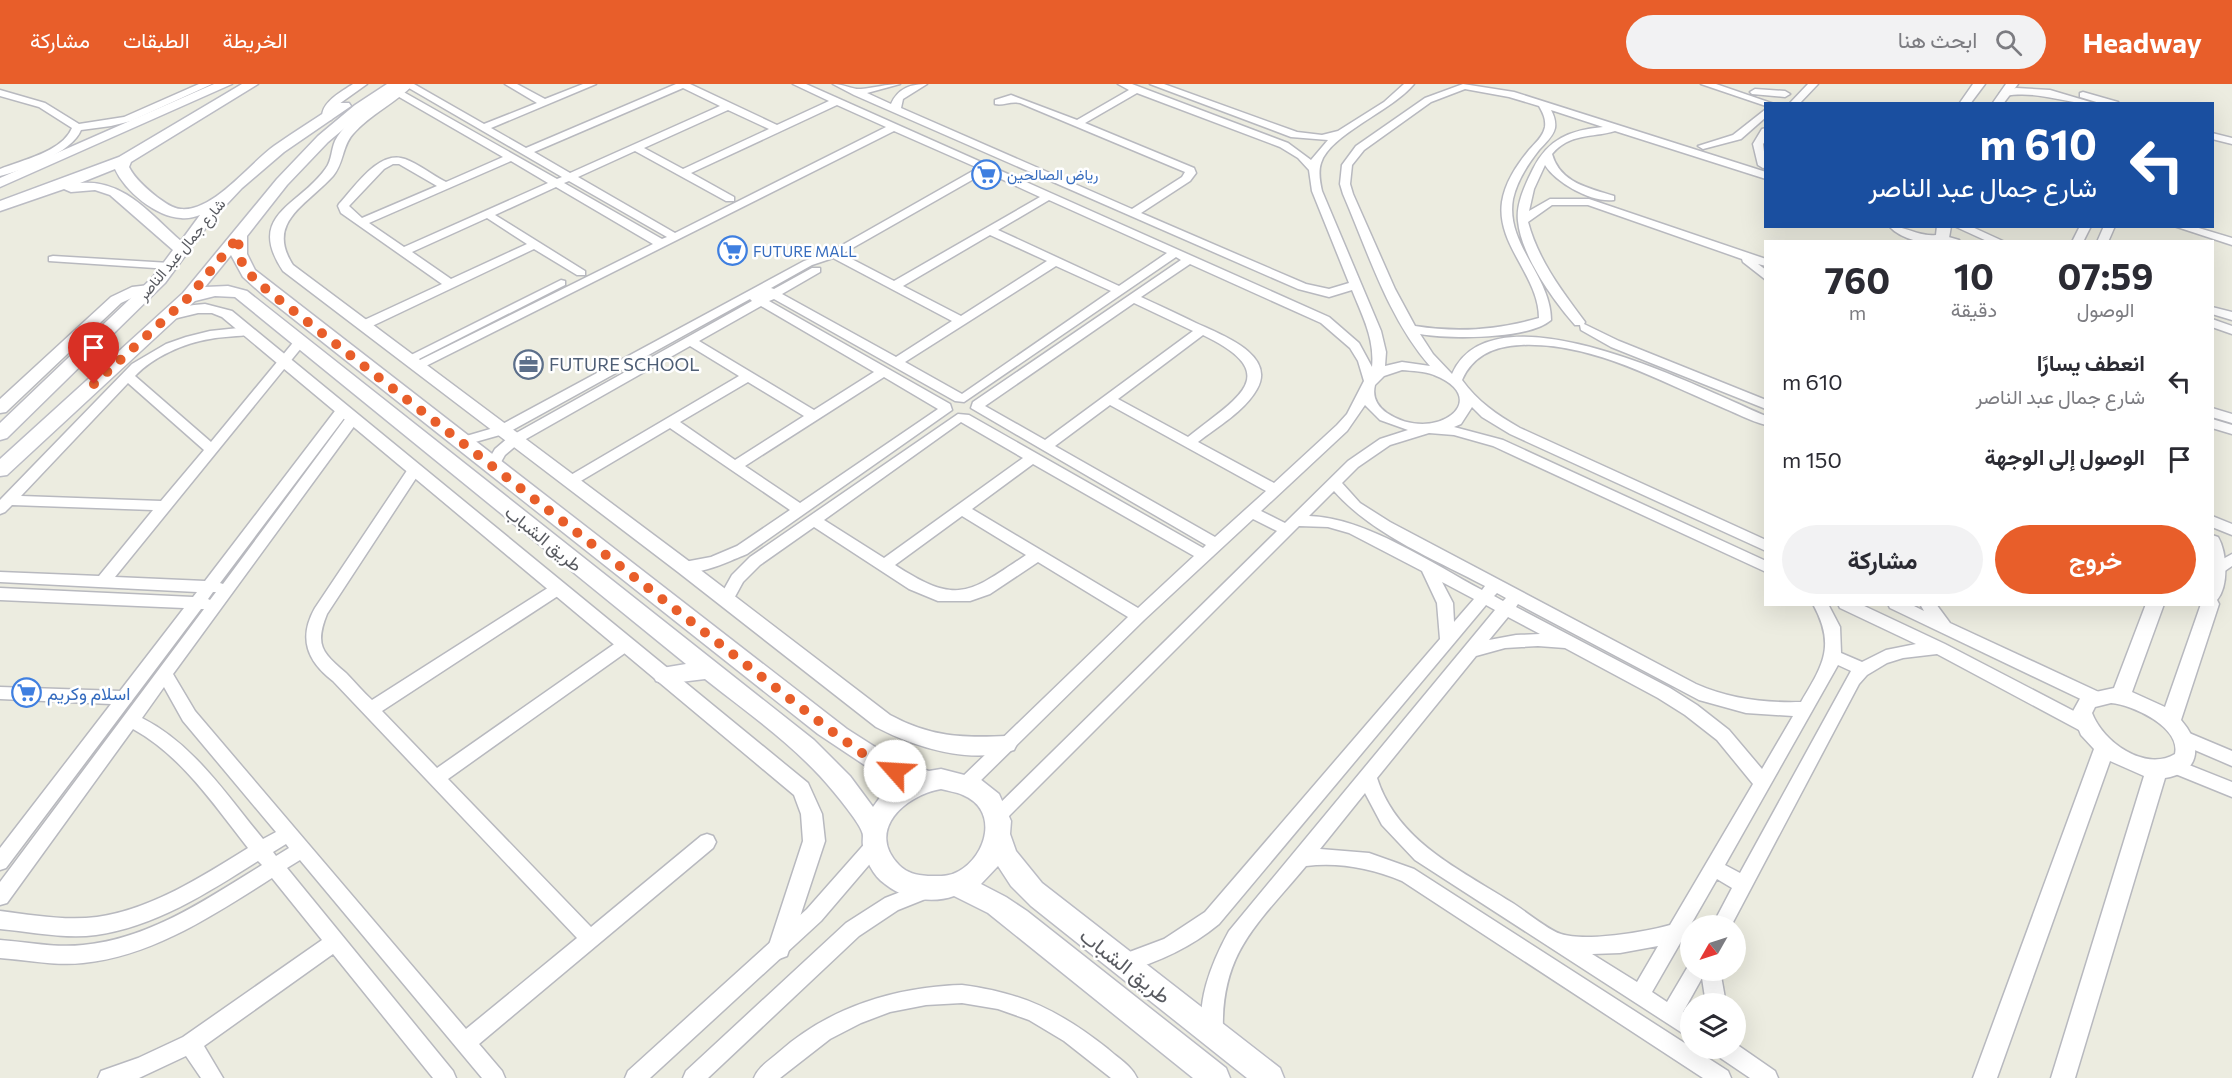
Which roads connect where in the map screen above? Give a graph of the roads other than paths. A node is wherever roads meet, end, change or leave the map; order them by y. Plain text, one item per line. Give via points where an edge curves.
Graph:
1 (207, 84) edge
2 (225, 84) edge
3 (251, 84) edge
4 (361, 84) edge
5 (377, 84) edge
6 (432, 84) edge
7 (510, 84) edge
8 (591, 84) edge
9 (683, 84) edge
10 (798, 84) edge
11 (838, 84) edge
12 (895, 84) edge
13 (922, 84) edge
14 (1123, 84) edge
15 (1155, 84) edge
16 (1409, 84) edge
17 (1438, 84) edge
18 (1483, 84) edge
19 (1515, 84) edge
20 (1706, 84) edge
21 (1728, 84) edge
22 (1795, 84) edge
23 (1812, 84) edge
24 (1978, 84) edge
25 (2048, 84) edge
26 (1465, 87) junction
27 (2008, 88) edge
28 (406, 89) edge
29 (1137, 89) junction
30 (0, 93) edge
31 (857, 93) junction
32 (1785, 93) junction
33 (2071, 95) junction
34 (837, 101) junction
35 (1542, 101) junction
36 (998, 102) dead end
37 (1765, 102) edge
38 (1774, 102) edge
39 (1795, 102) edge
40 (1965, 102) edge
41 (1998, 102) edge
42 (2088, 102) edge
43 (2105, 102) edge
44 (545, 103) junction
45 (728, 106) junction
46 (896, 110) junction
47 (1764, 114) edge
48 (148, 118) junction
49 (327, 118) junction
50 (1078, 123) junction
51 (187, 124) junction
52 (889, 125) junction
53 (77, 127) junction
54 (483, 128) junction
55 (777, 129) junction
56 (1618, 129) junction
57 (2214, 130) edge
58 (1745, 131) junction
59 (1345, 132) junction
60 (1763, 134) edge
61 (2232, 135) edge
62 (2214, 136) edge
63 (1545, 137) junction
64 (1558, 141) junction
65 (2232, 141) edge
66 (1703, 146) junction
67 (635, 147) junction
68 (279, 149) junction
69 (313, 150) junction
70 (525, 152) junction
71 (1547, 154) junction
72 (512, 158) junction
73 (124, 160) junction
74 (1764, 165) edge
75 (987, 168) junction
76 (1314, 169) junction
77 (683, 173) junction
78 (1764, 175) edge
79 (570, 177) junction
80 (1, 180) edge
81 (556, 183) junction
82 (1571, 184) junction
83 (445, 186) junction
84 (1049, 196) junction
85 (26, 198) junction
86 (730, 199) junction
87 (0, 201) edge
88 (1589, 202) junction
89 (1323, 203) junction
90 (218, 204) junction
91 (1352, 204) junction
92 (0, 206) edge
93 (1118, 207) junction
94 (1133, 213) junction
95 (487, 214) junction
96 (1099, 219) junction
97 (1523, 221) junction
98 (362, 222) junction
99 (1341, 222) junction
100 (1362, 225) junction
101 (1964, 228) edge
102 (2184, 228) edge
103 (2212, 228) edge
104 (990, 231) junction
105 (1901, 233) edge
106 (670, 234) junction
107 (2232, 234) edge
108 (239, 236) junction
109 (1944, 237) edge
110 (1995, 240) edge
111 (657, 241) junction
112 (2232, 242) edge
113 (535, 244) junction
114 (182, 249) junction
115 (404, 252) junction
116 (1734, 252) junction
117 (1764, 252) edge
118 (1175, 253) junction
119 (834, 254) junction
120 (1189, 259) junction
121 (53, 260) dead end
122 (1055, 261) junction
123 (1764, 262) edge
124 (170, 266) junction
125 (581, 273) junction
126 (1764, 275) edge
127 (450, 284) junction
128 (1356, 285) junction
129 (894, 286) junction
130 (149, 289) junction
131 (769, 291) junction
132 (1120, 291) junction
133 (189, 297) junction
134 (755, 298) junction
135 (1133, 298) junction
136 (2214, 311) edge
137 (169, 316) junction
138 (2232, 316) edge
139 (1544, 320) junction
140 (961, 321) junction
141 (1582, 324) junction
142 (363, 325) junction
143 (2214, 325) edge
144 (1410, 329) junction
145 (1202, 330) junction
146 (2232, 330) edge
147 (248, 331) junction
148 (690, 341) junction
149 (300, 342) junction
150 (1566, 344) junction
151 (126, 352) junction
152 (285, 361) junction
153 (413, 362) junction
154 (897, 362) junction
155 (69, 368) junction
156 (884, 372) junction
157 (127, 376) junction
158 (748, 376) junction
159 (1450, 377) junction
160 (1372, 381) junction
161 (1466, 394) junction
162 (962, 398) junction
163 (1109, 399) junction
164 (1764, 404) edge
165 (978, 407) junction
166 (0, 408) edge
167 (953, 413) junction
168 (2214, 413) edge
169 (348, 414) junction
170 (814, 416) junction
171 (2232, 418) edge
172 (1764, 420) edge
173 (670, 422) junction
174 (2214, 424) edge
175 (1429, 428) junction
176 (2232, 430) edge
177 (0, 434) edge
178 (508, 435) junction
179 (1534, 441) junction
180 (461, 442) junction
181 (1190, 443) junction
182 (1046, 447) junction
183 (212, 450) junction
184 (1522, 453) junction
185 (1033, 458) junction
186 (492, 466) junction
187 (735, 466) junction
188 (415, 469) junction
189 (0, 470) edge
190 (569, 482) junction
191 (1333, 482) junction
192 (1275, 490) junction
193 (4, 505) edge
194 (165, 506) junction
195 (961, 509) junction
196 (800, 510) junction
197 (1251, 512) junction
198 (814, 520) junction
199 (2214, 522) edge
200 (1289, 526) junction
201 (2232, 530) edge
202 (1216, 544) junction
203 (1764, 545) edge
204 (2214, 545) edge
205 (1037, 555) junction
206 (1204, 555) junction
207 (2224, 564) edge
208 (884, 566) junction
209 (1764, 566) edge
210 (684, 567) junction
211 (1428, 568) junction
212 (0, 577) edge
213 (103, 582) junction
214 (209, 586) junction
215 (229, 587) junction
216 (559, 588) junction
217 (2214, 590) edge
218 (1489, 591) junction
219 (0, 594) edge
220 (726, 600) junction
221 (197, 603) junction
222 (1511, 603) junction
223 (216, 604) junction
224 (1821, 606) edge
225 (1849, 606) edge
226 (1899, 606) edge
227 (1929, 606) edge
228 (2154, 606) edge
229 (2209, 606) edge
230 (1139, 616) junction
231 (1947, 628) junction
232 (1449, 639) junction
233 (626, 644) junction
234 (1572, 645) junction
235 (1939, 648) junction
236 (1470, 652) junction
237 (1834, 657) junction
238 (708, 670) junction
239 (1861, 670) junction
240 (165, 674) junction
241 (664, 675) junction
242 (1702, 695) junction
243 (2121, 696) junction
244 (3, 697) edge
245 (124, 698) junction
246 (2095, 698) junction
247 (1805, 709) junction
248 (370, 710) junction
249 (1691, 710) junction
250 (131, 720) junction
251 (2085, 725) junction
252 (2176, 729) junction
253 (1007, 744) junction
254 (2105, 748) junction
255 (2232, 759) edge
256 (2166, 767) junction
257 (1368, 777) junction
258 (436, 778) junction
259 (928, 781) junction
260 (1763, 783) junction
261 (966, 784) junction
262 (2232, 790) edge
263 (998, 827) junction
264 (288, 834) junction
265 (874, 838) junction
266 (707, 842) dead end
267 (260, 849) junction
268 (302, 850) junction
269 (1421, 854) junction
270 (1301, 858) junction
271 (0, 862) edge
272 (274, 866) junction
273 (1715, 869) junction
274 (1408, 875) junction
275 (956, 884) junction
276 (1742, 884) junction
277 (929, 889) junction
278 (0, 897) edge
279 (1226, 904) junction
280 (1726, 915) edge
281 (0, 920) edge
282 (1248, 921) junction
283 (1677, 932) junction
284 (590, 939) junction
285 (335, 942) junction
286 (1558, 942) junction
287 (779, 948) junction
288 (0, 949) edge
289 (1123, 963) junction
290 (1690, 981) edge
291 (1640, 995) junction
292 (1671, 1015) junction
293 (1680, 1021) edge
294 (1214, 1034) junction
295 (465, 1043) junction
296 (190, 1044) junction
297 (1741, 1059) edge
298 (108, 1078) edge
299 (213, 1078) edge
300 (446, 1078) edge
301 (495, 1078) edge
302 (635, 1078) edge
303 (693, 1078) edge
304 (764, 1078) edge
305 (1127, 1078) edge
306 (1216, 1078) edge
307 (1270, 1078) edge
308 (1721, 1078) edge
309 (1768, 1078) edge
310 (1985, 1078) edge
311 (2063, 1078) edge

1 - 53 street via 121,121
2 - 48 main road
3 - 51 main road
4 - 49 street via 335,102
5 - 49 main road, شارع جمال عبد الناصر
6 - 28 street
7 - 44 street
8 - 44 street
9 - 45 street
9 - 70 street
10 - 34 street
11 - 31 street
12 - 31 street
13 - 46 street via 898,98
14 - 29 street
15 - 59 street via 1295,135 1322,138
16 - 59 street via 1384,107
17 - 26 street
18 - 26 street
19 - 35 street
20 - 37 street
21 - 32 street via 1763,93
22 - 32 street
23 - 39 street
24 - 40 street
25 - 33 street
26 - 35 street
26 - 91 street via 1428,100 1360,148 1345,174
27 - 33 street
27 - 41 street
28 - 54 street
28 - 69 main road, شارع جمال عبد الناصر via 343,121
28 - 72 street
28 - 142 street via 346,135 333,168 290,209 276,235 279,258 288,268
29 - 50 street
29 - 76 street via 1284,145
30 - 53 street via 42,105
31 - 46 street
32 - 38 street
33 - 42 street
33 - 43 street
34 - 52 street
34 - 55 street
35 - 56 street
35 - 63 street via 1551,124
35 - 66 street
36 - 50 street via 1019,99
44 - 54 street
45 - 55 street
45 - 67 street
46 - 93 street
47 - 58 street
48 - 51 main road via 174,115 185,118
48 - 80 main road
49 - 68 main road, شارع جمال عبد الناصر
50 - 94 street via 1190,170 1186,179
51 - 73 main road
52 - 75 street
52 - 86 street
52 - 106 street
53 - 80 street via 61,146
54 - 70 street
55 - 77 street
56 - 64 street via 1585,132
56 - 78 street
57 - 61 street
58 - 60 street
58 - 66 street via 1727,141
59 - 76 street via 1323,149
60 - 74 street via 1758,151
62 - 65 street
63 - 64 street
63 - 139 street via 1511,186 1507,208 1513,238 1544,302
64 - 71 street
66 - 74 street
67 - 77 street
67 - 79 street
68 - 69 main road via 297,143
68 - 90 main road, شارع جمال عبد الناصر
69 - 108 main road, شارع جمال عبد الناصر
70 - 79 street
71 - 82 street via 1551,169
71 - 97 street via 1525,198
72 - 81 street
72 - 83 street
73 - 85 main road
73 - 90 main road via 123,173 127,178 167,210 190,213
75 - 84 street
75 - 119 street
76 - 89 street
77 - 86 street
79 - 81 street
79 - 106 street
81 - 95 street
81 - 111 street
82 - 88 street via 1566,189
82 - 117 street
83 - 98 street
83 - 98 street via 401,161 385,163 344,206 345,211
84 - 96 street
84 - 104 street
85 - 87 main road
85 - 92 main road
85 - 114 main road via 80,187 108,189
86 - 106 street
88 - 97 street via 1550,202
88 - 116 street
89 - 91 street via 1338,208
89 - 99 street
90 - 114 main road, شارع جمال عبد الناصر
91 - 100 street
93 - 94 street
93 - 96 street
94 - 128 street via 1310,290 1339,292
95 - 113 street
95 - 115 street
96 - 118 street
97 - 141 street via 1557,294
98 - 115 street
99 - 100 street
99 - 128 street
100 - 144 street
101 - 110 street
102 - 112 street
103 - 107 street
104 - 122 street
104 - 129 street
105 - 109 street via 1924,240
106 - 111 street
108 - 133 main road, شارع جمال عبد الناصر
108 - 180 main road, طريق الشباب via 239,257 253,278
111 - 125 street
111 - 153 street
113 - 125 street
113 - 127 street
114 - 124 main road, شارع جمال عبد الناصر
115 - 127 street
116 - 123 street
116 - 126 street
118 - 120 street
118 - 132 street
119 - 129 street
119 - 131 street via 818,269
120 - 135 street
120 - 160 street via 1332,325 1362,354
121 - 124 street
122 - 132 street
122 - 140 street
124 - 130 main road, شارع جمال عبد الناصر
125 - 153 street
127 - 142 street
128 - 160 street via 1378,341
129 - 140 street
130 - 155 main road, شارع جمال عبد الناصر
130 - 166 street via 116,300
131 - 134 street
131 - 154 street
132 - 162 street
133 - 137 main road, شارع جمال عبد الناصر
133 - 149 main road, طريق الشباب via 214,290 241,294
134 - 148 street
134 - 156 street
134 - 178 street
135 - 145 street
135 - 165 street
136 - 138 street
137 - 147 street via 190,309 219,309
137 - 151 main road, شارع جمال عبد الناصر
139 - 141 street via 1565,317
139 - 144 street via 1503,332 1470,335
139 - 150 street via 1540,329 1543,334
140 - 154 street
141 - 150 street via 1588,337
141 - 164 street via 1614,344
142 - 153 street
143 - 146 street
144 - 159 street via 1424,352
145 - 163 street
145 - 181 street via 1240,350 1254,368 1256,379 1245,397
147 - 152 street
147 - 157 street via 190,340 152,356
148 - 158 street
148 - 178 street
149 - 152 street
149 - 238 main road, طريق الشباب
150 - 159 street via 1518,341 1490,348 1476,353
150 - 172 street via 1611,355
151 - 155 main road via 91,370 73,372
151 - 189 main road, شارع جمال عبد الناصر
152 - 169 street
152 - 183 street
153 - 178 street
154 - 162 street
155 - 177 main road, شارع جمال عبد الناصر
156 - 167 street
156 - 170 street
157 - 183 street
157 - 193 street
158 - 170 street
158 - 173 street
159 - 160 street via 1416,366 1402,366
159 - 161 street
160 - 175 street via 1368,399 1373,408 1410,427
160 - 192 street via 1342,428
161 - 175 street via 1462,417
161 - 179 street via 1501,424
162 - 165 street via 971,399
162 - 167 street via 951,401
163 - 181 street
163 - 182 street
165 - 167 street via 974,414
165 - 182 street
167 - 185 street
167 - 196 street
167 - 198 street
168 - 171 street
169 - 188 street
169 - 214 street
169 - 215 street
170 - 187 street
173 - 187 street
173 - 190 street
174 - 176 street
175 - 184 street via 1476,436
175 - 191 street via 1405,434 1368,452
178 - 180 street
178 - 186 street
178 - 190 street
179 - 184 street via 1525,443
179 - 203 street
180 - 186 main road, طريق الشباب
181 - 192 street
182 - 202 street
183 - 194 street
184 - 209 street
185 - 195 street
185 - 206 street
186 - 259 main road, طريق الشباب via 869,758
187 - 196 street
188 - 216 street
188 - 248 street via 313,625 314,650 326,668
190 - 210 street
191 - 200 street
191 - 218 street via 1369,516
192 - 197 street
193 - 194 street
194 - 213 street
195 - 205 street
195 - 208 street
196 - 210 street via 729,557
197 - 200 street
197 - 202 street
198 - 208 street
198 - 220 street via 745,570
199 - 201 street
200 - 211 street via 1320,520 1348,527
200 - 263 street
202 - 206 street
204 - 207 street
205 - 208 street via 985,590 954,597 924,591
205 - 230 street
206 - 230 street
207 - 217 street
210 - 220 street
211 - 218 street
211 - 232 street via 1445,603
212 - 213 street
213 - 214 street
214 - 215 street
214 - 221 street
215 - 223 street
216 - 233 street
216 - 248 street
218 - 222 street
218 - 232 street
219 - 221 street
220 - 253 street via 883,721 908,735 938,744
221 - 223 street
221 - 245 street
222 - 234 street
222 - 236 street
222 - 242 street
223 - 240 street
224 - 237 street via 1834,633
225 - 235 street
226 - 231 street
227 - 231 street
228 - 243 street
229 - 252 street
230 - 253 street
231 - 246 street
232 - 279 street
233 - 241 street
233 - 258 street
234 - 236 street via 1517,639
234 - 249 street
235 - 239 street via 1895,652
235 - 251 street
236 - 257 street
237 - 239 street
237 - 247 street
238 - 241 main road
238 - 265 main road, طريق الشباب via 806,747 841,783
239 - 276 street
240 - 250 street
240 - 264 street via 189,716
241 - 287 street via 787,776 801,789 809,805 814,841
242 - 247 street via 1742,708
242 - 249 street via 1704,705
243 - 246 street
243 - 252 street via 2142,703
244 - 245 street
245 - 271 street
246 - 251 street via 2083,711
247 - 260 street
248 - 258 street
249 - 260 street via 1723,735
250 - 267 street via 176,748
250 - 278 street
251 - 254 street
252 - 255 street
252 - 256 street via 2185,744 2184,758
253 - 261 street
254 - 256 street via 2136,765
254 - 310 street
256 - 262 street
256 - 311 street
257 - 269 street via 1386,818
257 - 270 street
258 - 284 street
259 - 261 main road via 954,780
259 - 265 main road via 904,790 885,807
260 - 273 street
261 - 263 main road via 986,796
263 - 275 main road via 989,861
263 - 289 main road, طريق الشباب via 1005,859 1020,880
264 - 267 street
264 - 268 street
265 - 277 main road via 877,858 892,876
265 - 287 street via 814,915
266 - 284 street
267 - 272 street
267 - 281 street via 165,905 118,922 74,926
268 - 272 street
268 - 295 street
269 - 274 street via 1411,859
269 - 286 street
270 - 274 street via 1365,859
270 - 282 street
272 - 285 street
272 - 288 street via 175,925 113,950 83,954
273 - 276 street
273 - 283 street
274 - 308 street
275 - 277 main road
275 - 306 main road, طريق الشباب via 1018,920
276 - 280 street
277 - 303 street via 895,900 867,917
279 - 282 street via 1226,914 1233,920
279 - 289 street via 1194,934 1172,947
282 - 294 street via 1224,958 1215,981
283 - 286 street via 1608,946
283 - 291 street
284 - 295 street
285 - 296 street
285 - 300 street
286 - 291 street
287 - 302 street
289 - 294 main road, طريق الشباب
290 - 292 street
291 - 292 street
292 - 293 street
294 - 307 main road, طريق الشباب
295 - 301 street
296 - 298 street
296 - 299 street
297 - 309 street
304 - 305 street via 815,1036 857,1013 902,999 947,994 992,998 1034,1012 1072,1034

